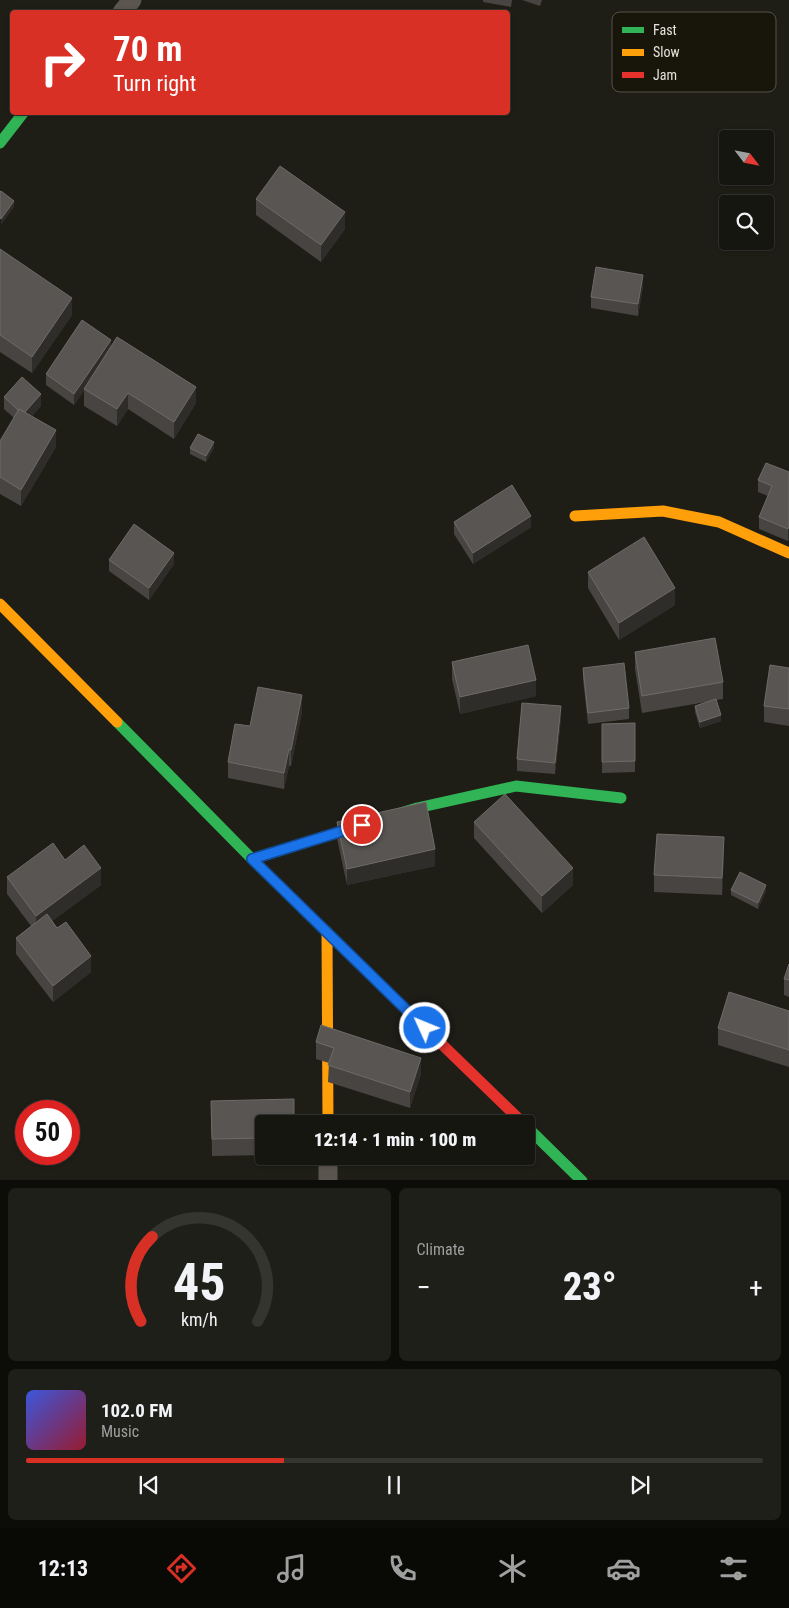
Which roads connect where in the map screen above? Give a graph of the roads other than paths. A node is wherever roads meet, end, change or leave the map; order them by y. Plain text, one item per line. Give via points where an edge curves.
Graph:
1 (132, 0) edge
2 (124, 10) edge
3 (22, 115) edge
4 (0, 143) edge
5 (575, 516) dead end
6 (789, 553) edge
7 (0, 604) edge
8 (621, 798) dead end
9 (252, 859) junction
10 (327, 932) junction
11 (328, 1115) edge
12 (515, 1115) edge
13 (535, 1135) edge
14 (328, 1165) edge
15 (328, 1180) edge
16 (582, 1180) edge

1 - 2 street
3 - 4 street
5 - 6 street via 663,511 719,522
7 - 9 street
8 - 9 street via 516,786 417,808
9 - 10 street
10 - 11 street
10 - 12 street
13 - 16 street
14 - 15 street

